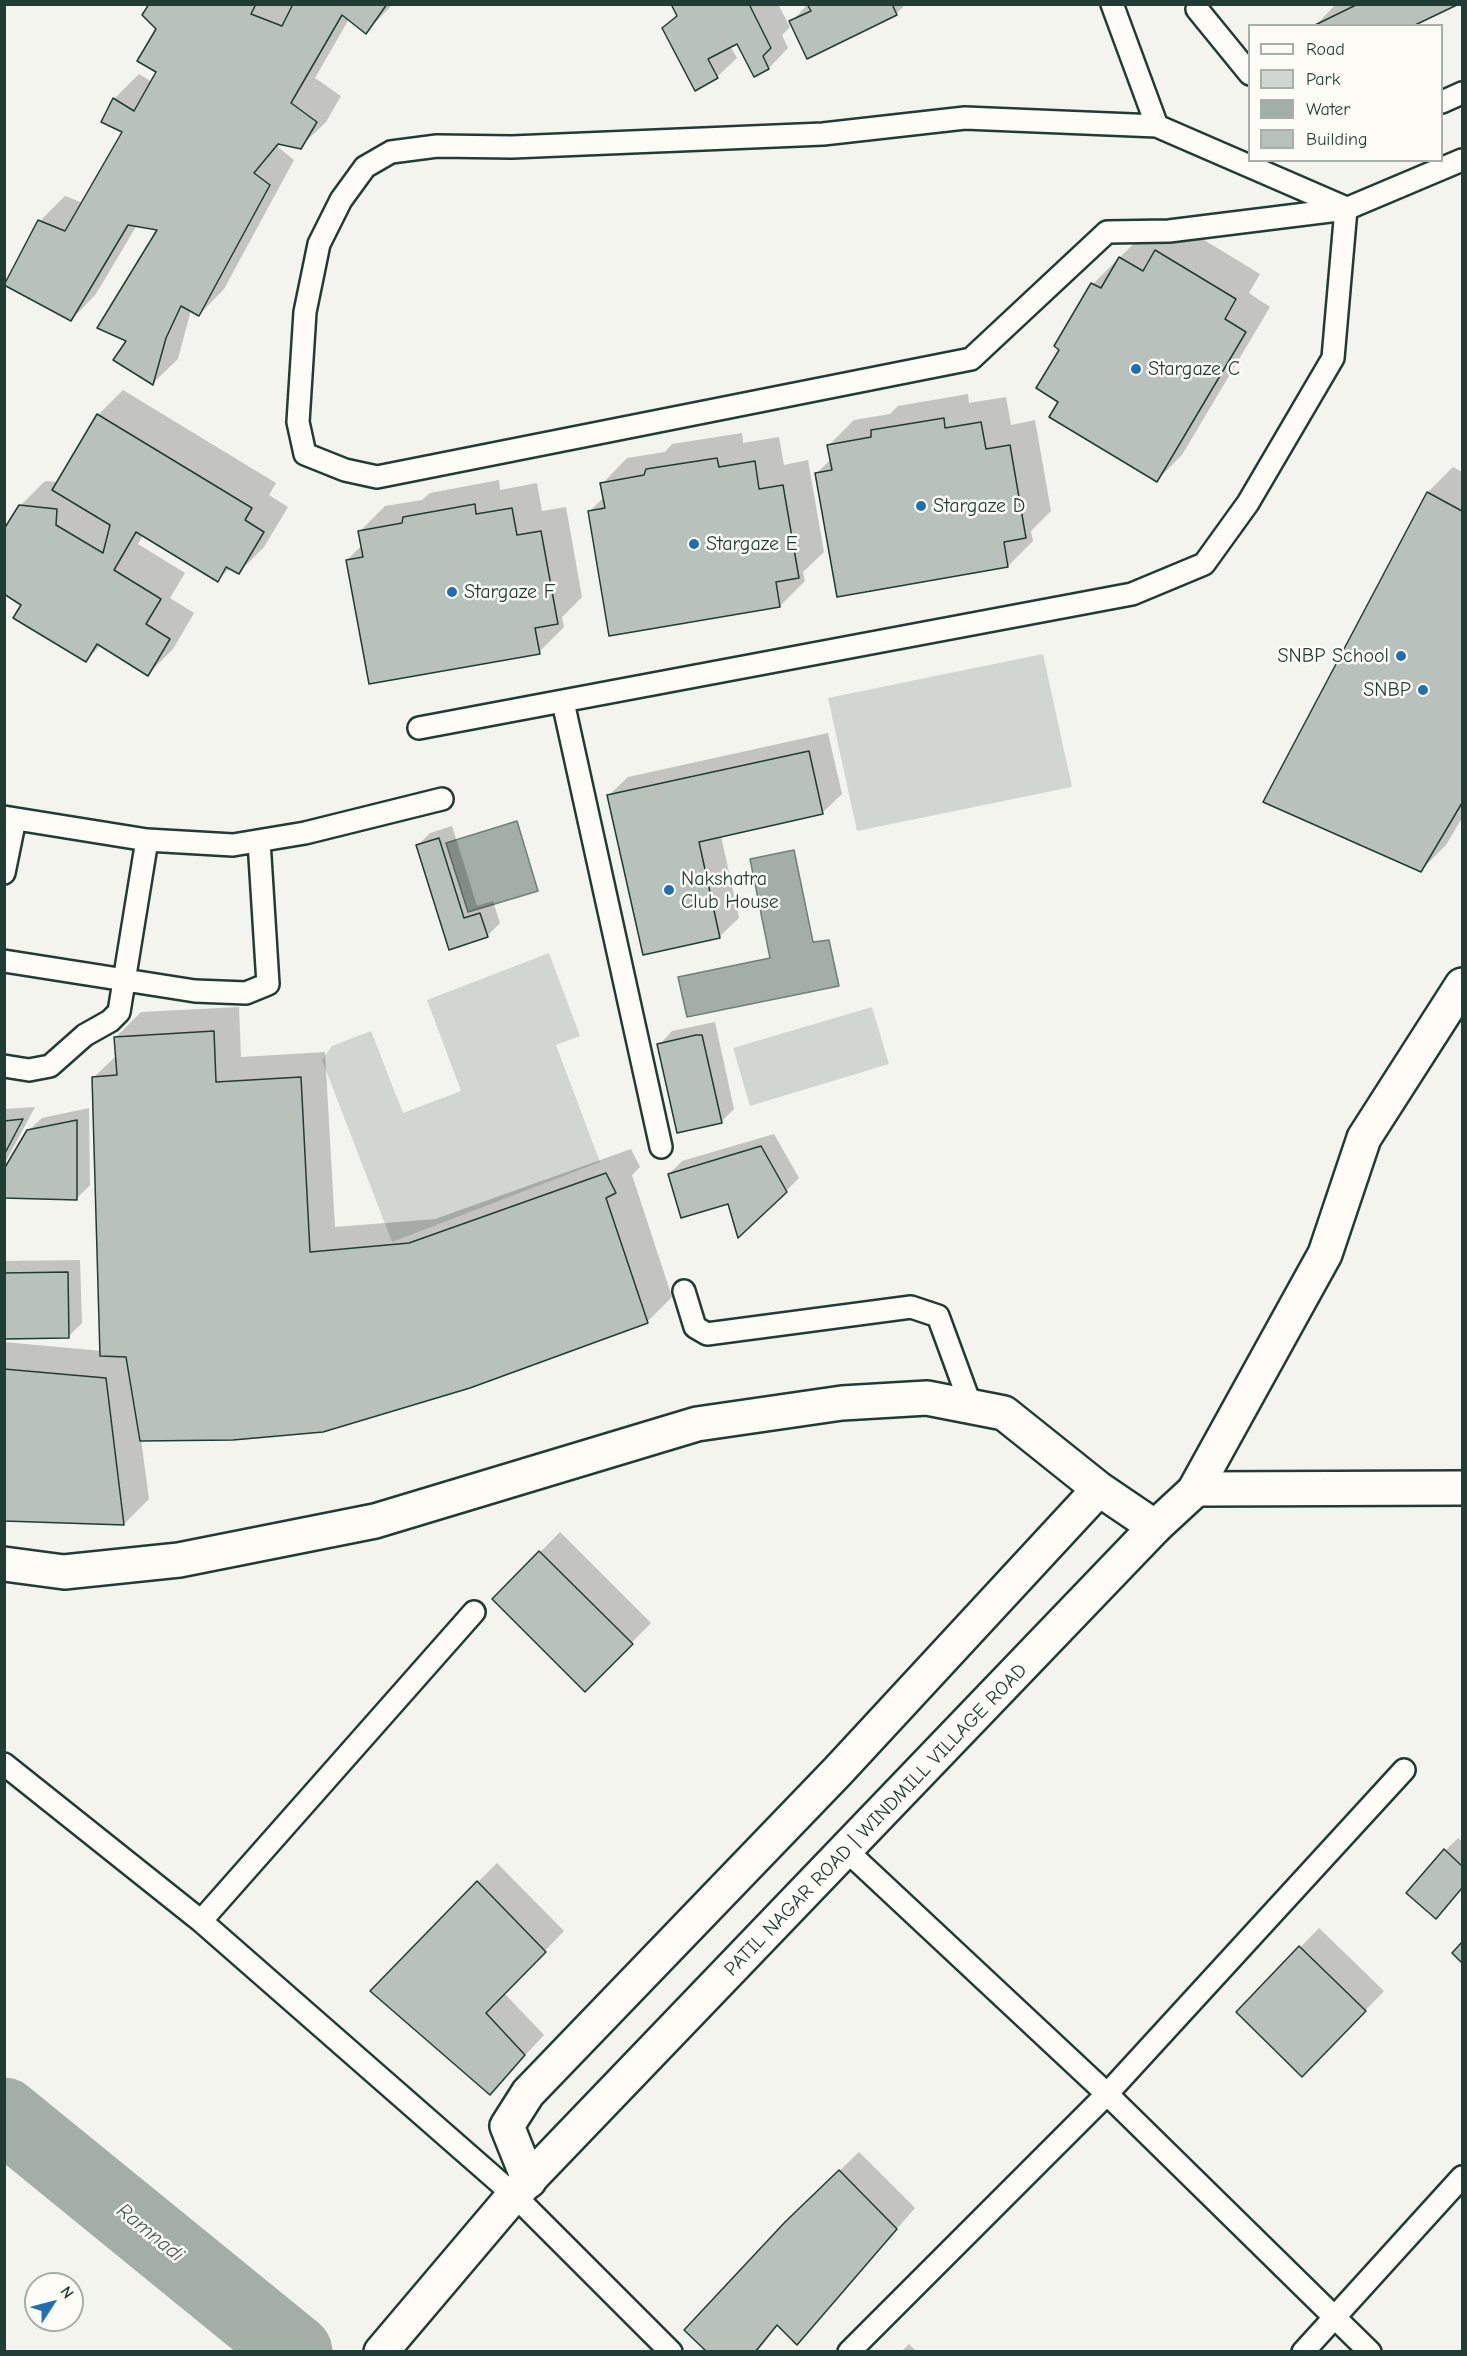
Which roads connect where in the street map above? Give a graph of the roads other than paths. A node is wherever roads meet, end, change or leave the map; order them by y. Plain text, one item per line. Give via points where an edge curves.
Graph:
1 (1112, 4) edge
2 (1197, 9) dead end
3 (1248, 72) edge
4 (1462, 93) edge
5 (1443, 102) edge
6 (1157, 126) junction
7 (1462, 160) edge
8 (1346, 209) junction
9 (563, 702) junction
10 (419, 728) dead end
11 (442, 799) dead end
12 (10, 818) edge
13 (147, 840) junction
14 (259, 841) junction
15 (4, 873) edge
16 (4, 961) edge
17 (126, 982) junction
18 (1462, 985) edge
19 (4, 1066) edge
20 (661, 1147) dead end
21 (684, 1291) dead end
22 (971, 1406) junction
23 (1462, 1488) edge
24 (1099, 1489) junction
25 (1194, 1491) junction
26 (1155, 1527) junction
27 (4, 1564) edge
28 (474, 1612) dead end
29 (4, 1764) edge
30 (1404, 1770) dead end
31 (847, 1851) junction
32 (201, 1921) junction
33 (1107, 2094) junction
34 (1462, 2177) edge
35 (521, 2188) junction
36 (1335, 2318) junction
37 (381, 2352) edge
38 (671, 2352) edge
39 (849, 2352) edge
40 (1303, 2352) edge
41 (1370, 2352) edge

1 - 6 lane
2 - 3 lane
4 - 5 lane
6 - 8 lane
6 - 8 lane via 965,118 823,134 512,147 437,146 391,152 365,167 341,200 319,244 305,312 298,422 305,454 345,470 377,477 971,358 1107,232 1169,231
7 - 8 lane
8 - 9 lane via 1333,358 1248,503 1204,564 1132,594
9 - 10 lane
9 - 20 lane
11 - 14 lane
12 - 13 lane
12 - 15 lane
13 - 14 lane via 233,845
13 - 17 lane
14 - 17 lane via 268,984 246,993
16 - 17 lane
17 - 19 lane via 119,1012 50,1066 29,1070
18 - 25 street, PATIL NAGAR ROAD | WINDMILL VILLAGE ROAD via 1364,1138 1325,1254
21 - 22 lane via 694,1327 707,1334 911,1307 938,1316
22 - 24 street via 1004,1413
22 - 27 street via 927,1398 863,1402 697,1424 375,1521 168,1561 64,1572
23 - 25 street
24 - 26 street
24 - 35 street via 846,1763 528,2093 507,2126
25 - 26 street, PATIL NAGAR ROAD | WINDMILL VILLAGE ROAD
26 - 31 street, PATIL NAGAR ROAD | WINDMILL VILLAGE ROAD
28 - 32 lane
29 - 32 lane
30 - 33 lane
31 - 33 lane
31 - 35 street, PATIL NAGAR ROAD | WINDMILL VILLAGE ROAD
32 - 35 lane
33 - 36 lane
33 - 39 lane
34 - 36 lane
35 - 37 street, PATIL NAGAR ROAD | WINDMILL VILLAGE ROAD
35 - 38 lane
36 - 40 lane
36 - 41 lane

